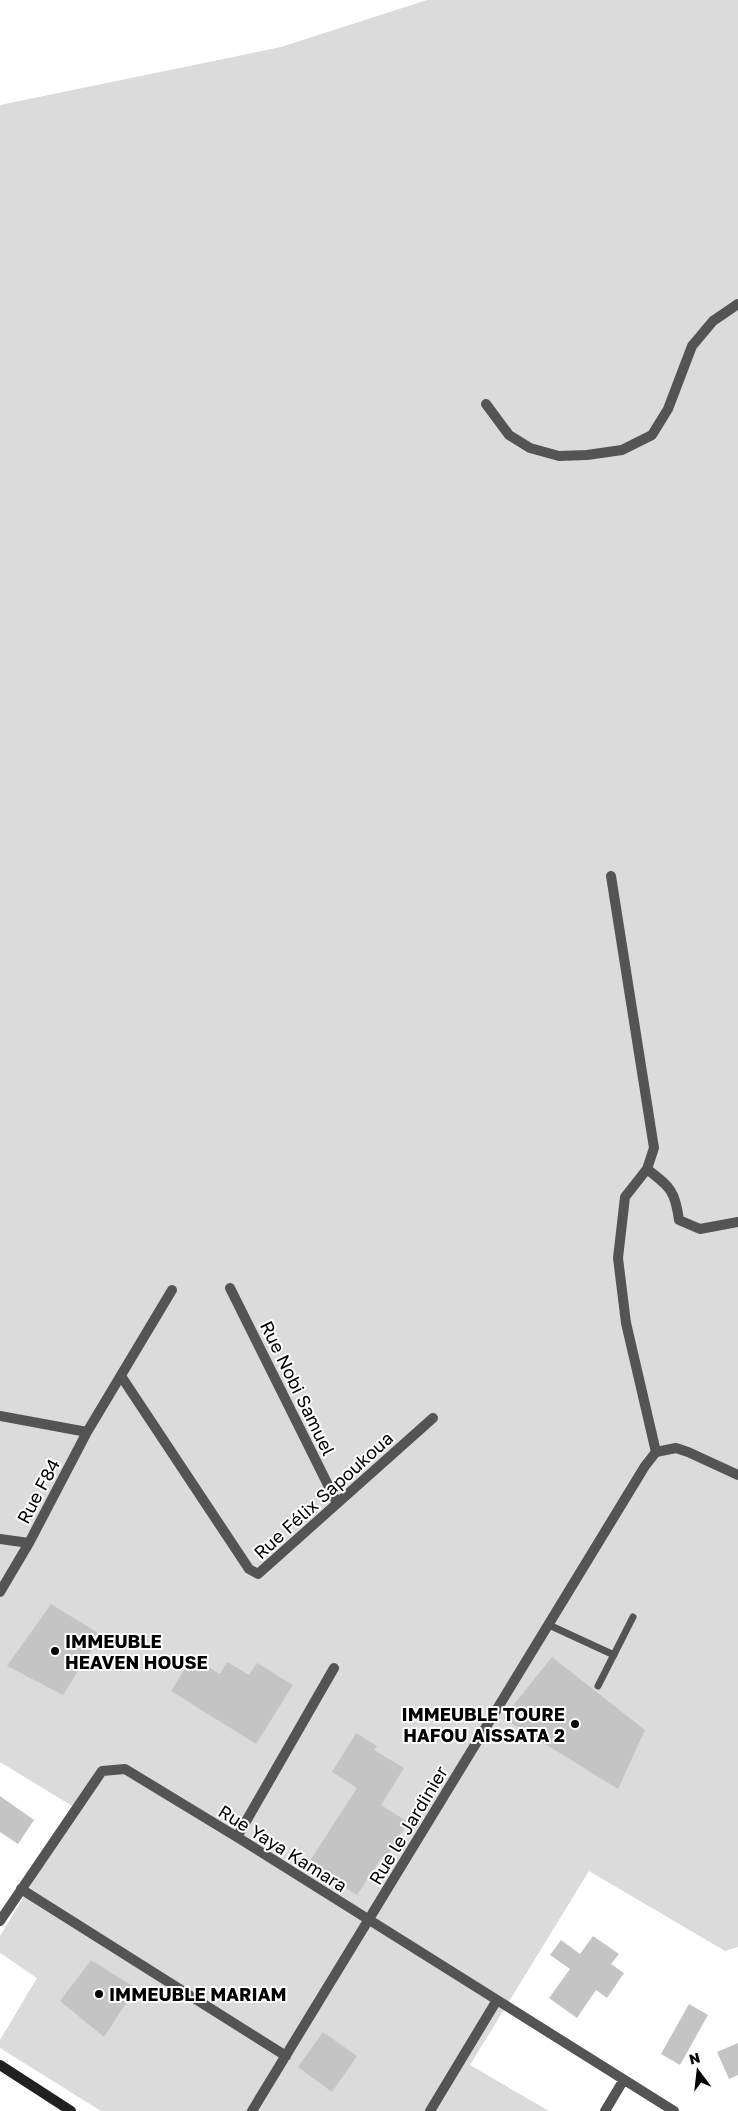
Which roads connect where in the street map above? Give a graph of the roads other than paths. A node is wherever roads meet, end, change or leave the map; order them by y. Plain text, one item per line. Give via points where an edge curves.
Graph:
1 (738, 304) edge
2 (486, 404) dead end
3 (611, 876) dead end
4 (647, 1169) junction
5 (738, 1222) edge
6 (230, 1288) dead end
7 (172, 1290) dead end
8 (121, 1376) junction
9 (0, 1416) edge
10 (433, 1418) dead end
11 (88, 1432) junction
12 (656, 1452) junction
13 (738, 1476) edge
14 (337, 1503) junction
15 (0, 1539) edge
16 (29, 1543) junction
17 (0, 1592) edge
18 (633, 1617) dead end
19 (549, 1625) junction
20 (614, 1655) junction
21 (334, 1668) dead end
22 (598, 1686) dead end
23 (237, 1837) junction
24 (21, 1889) junction
25 (0, 1921) edge
26 (369, 1921) junction
27 (497, 2000) junction
28 (286, 2056) junction
29 (0, 2065) edge
30 (624, 2081) junction
31 (70, 2111) edge
32 (252, 2111) edge
33 (430, 2111) edge
34 (605, 2111) edge
35 (674, 2111) edge

1 - 2 street via 713,321 692,346 668,410 652,435 622,450 559,456 530,448 509,436
3 - 4 street via 654,1148
4 - 5 street via 669,1187 676,1201 679,1220 700,1229
4 - 12 street via 625,1196 618,1258 626,1323
6 - 14 street, Rue Nobi Samuel
7 - 8 street, Rue F84
8 - 11 street, Rue F84
8 - 14 street, Rue Félix Sapoukoua via 249,1569 258,1574
9 - 11 street
10 - 14 street, Rue Félix Sapoukoua
11 - 16 street, Rue F84
12 - 13 street via 676,1448
12 - 19 street, Rue le Jardinier
15 - 16 street
16 - 17 street, Rue F84
18 - 20 lane
19 - 20 lane
19 - 26 street, Rue le Jardinier
20 - 22 lane
21 - 23 street
23 - 24 street, Rue Yaya Kamara via 125,1769 102,1771
23 - 26 street, Rue Yaya Kamara
24 - 25 street, Rue Yaya Kamara
24 - 28 street
26 - 27 street, Rue Yaya Kamara
26 - 28 street, Rue le Jardinier
27 - 30 street, Rue Yaya Kamara
27 - 33 street
28 - 32 street, Rue le Jardinier
29 - 31 street
30 - 34 street
30 - 35 street, Rue Yaya Kamara

